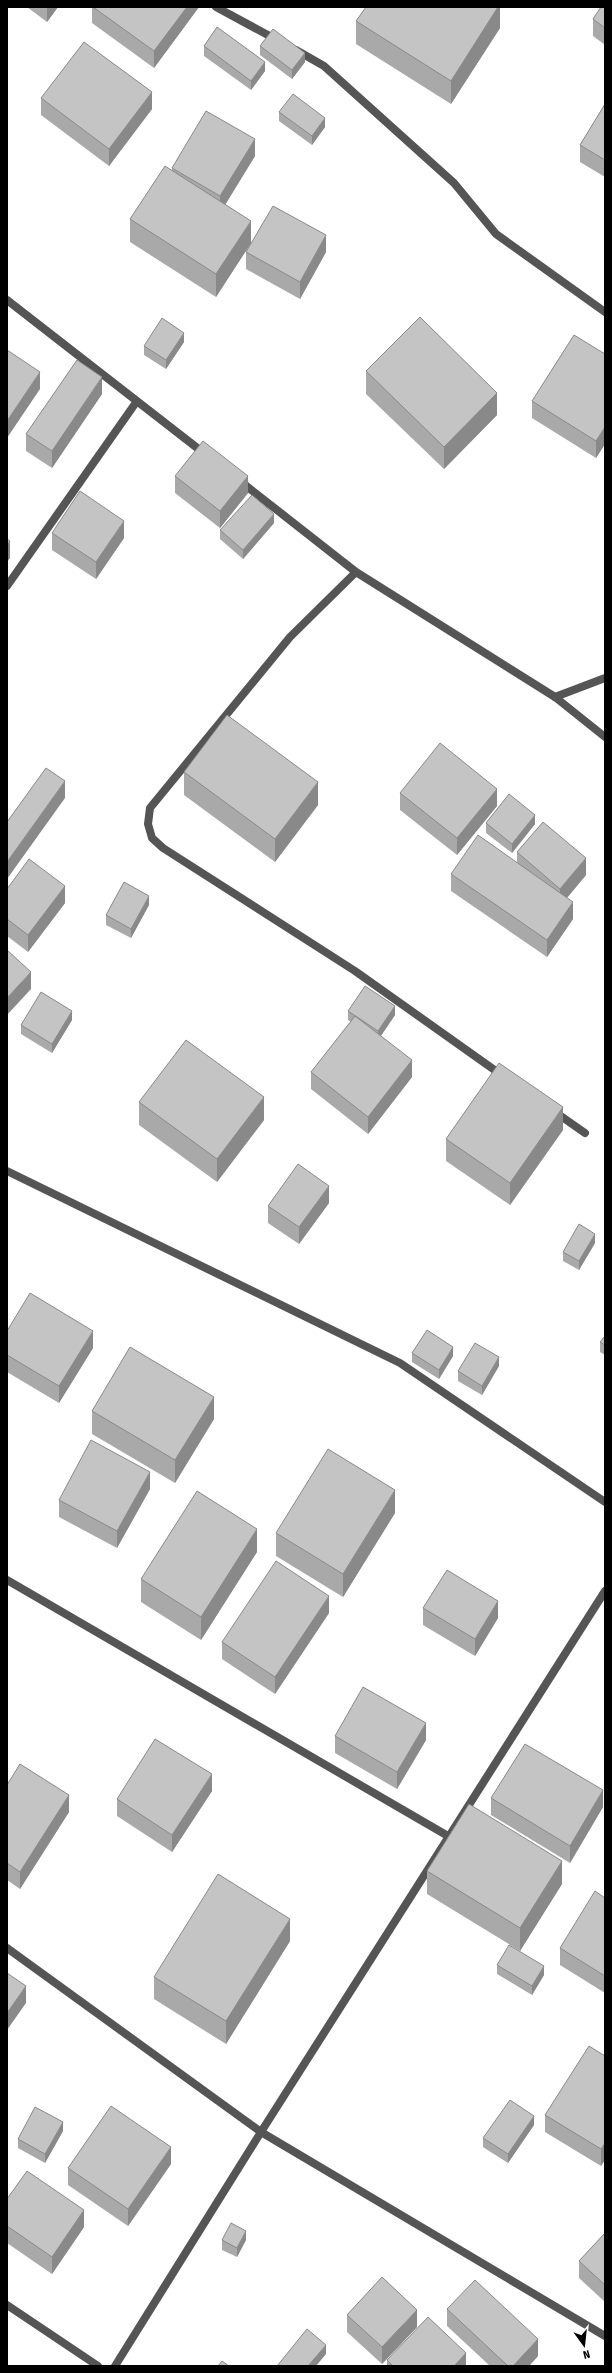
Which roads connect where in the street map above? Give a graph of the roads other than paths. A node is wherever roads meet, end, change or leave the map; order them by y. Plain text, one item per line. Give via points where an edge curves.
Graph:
1 (216, 7) edge
2 (7, 300) edge
3 (605, 312) edge
4 (137, 401) junction
5 (212, 460) edge
6 (231, 474) edge
7 (356, 572) junction
8 (7, 586) edge
9 (605, 678) edge
10 (555, 696) junction
11 (605, 737) edge
12 (508, 1079) edge
13 (547, 1106) edge
14 (585, 1133) dead end
15 (7, 1171) edge
16 (605, 1502) edge
17 (7, 1580) edge
18 (605, 1591) edge
19 (448, 1836) junction
20 (7, 1948) edge
21 (261, 2132) junction
22 (7, 2305) edge
23 (605, 2336) edge
24 (98, 2366) edge
25 (115, 2366) edge

1 - 3 street via 324,66 454,183 496,234
2 - 4 street
4 - 5 street
4 - 8 street
6 - 7 street
7 - 10 street
7 - 12 street via 290,637 150,808 148,824 152,838 163,848 355,971
9 - 10 street
10 - 11 street
13 - 14 street
15 - 16 street via 400,1363
17 - 19 street
18 - 19 street
19 - 21 street
20 - 21 street
21 - 23 street
21 - 25 street
22 - 24 street

